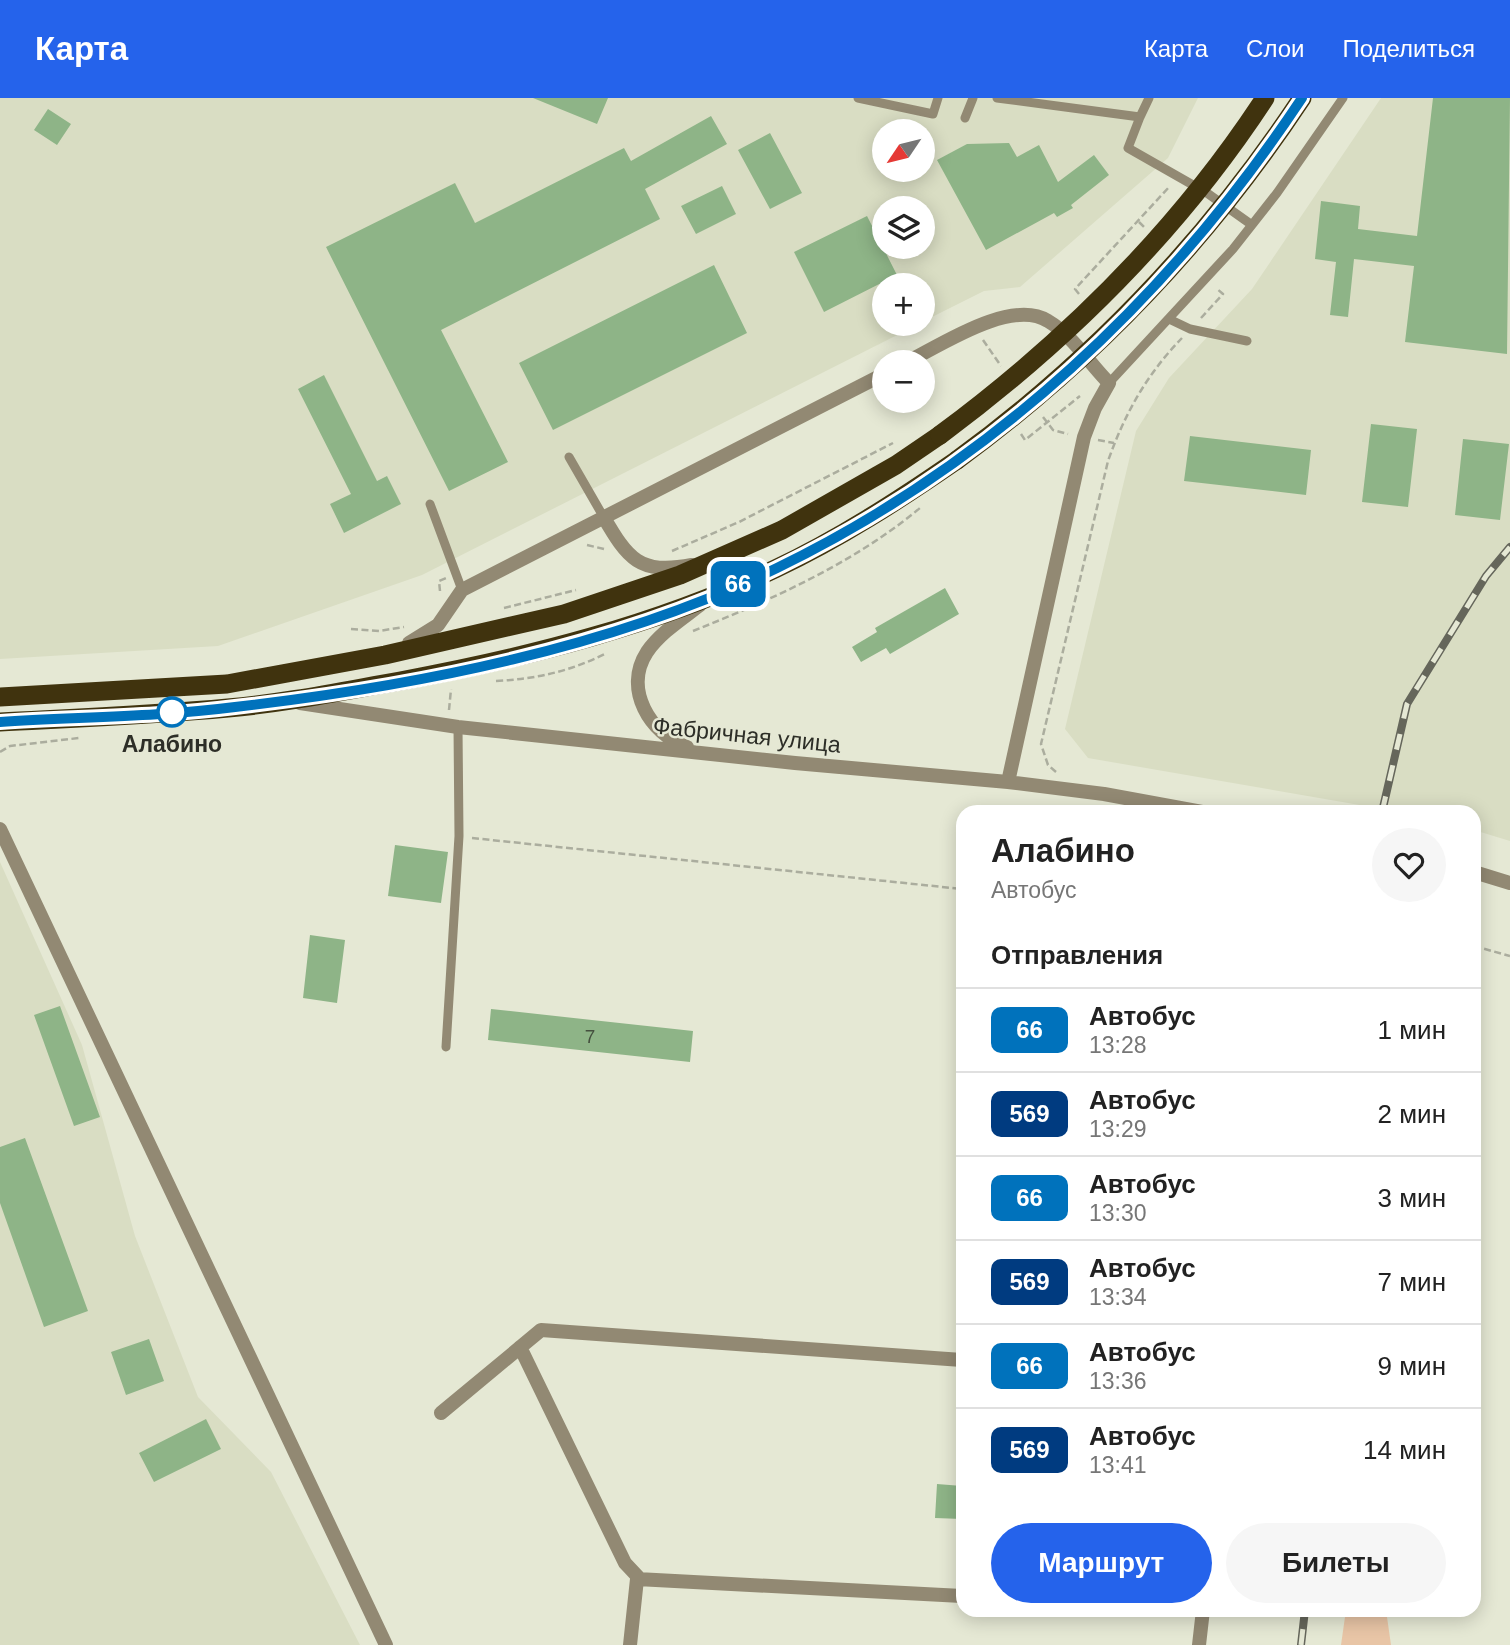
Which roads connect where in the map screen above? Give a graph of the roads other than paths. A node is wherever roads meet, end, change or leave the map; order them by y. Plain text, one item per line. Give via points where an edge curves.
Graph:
1 (858, 98) edge
2 (938, 98) edge
3 (973, 98) edge
4 (997, 98) edge
5 (1149, 98) edge
6 (1265, 98) edge
7 (1302, 98) edge
8 (1343, 98) edge
9 (1140, 117) junction
10 (965, 118) dead end
11 (1251, 225) junction
12 (1169, 319) junction
13 (1247, 341) dead end
14 (932, 350) edge
15 (872, 380) edge
16 (1109, 383) junction
17 (569, 457) dead end
18 (430, 504) dead end
19 (603, 516) junction
20 (718, 560) junction
21 (462, 590) junction
22 (714, 595) junction
23 (385, 654) junction
24 (0, 697) edge
25 (288, 701) junction
26 (0, 722) edge
27 (458, 727) junction
28 (705, 753) junction
29 (1008, 782) junction
30 (1159, 805) edge
31 (0, 829) edge
32 (1481, 874) edge
33 (1510, 883) edge
34 (446, 1047) dead end
35 (520, 1347) junction
36 (956, 1360) edge
37 (442, 1413) dead end
38 (640, 1579) junction
39 (956, 1596) edge
40 (1202, 1617) edge
41 (386, 1645) edge
42 (630, 1645) edge
43 (1199, 1645) edge

1 - 2 lane via 933,114
3 - 10 lane
4 - 9 lane
5 - 9 lane
6 - 20 highway, bridge via 1216,169 1135,264 1043,354 940,435 844,496
7 - 22 highway, bridge via 1240,188 1158,285 1063,377 957,460 859,523 777,568
8 - 11 lane
9 - 11 lane via 1128,148
11 - 12 lane
12 - 13 lane via 1190,329
12 - 16 lane
14 - 16 street via 999,318 1024,314 1049,321
15 - 19 street
16 - 29 street via 1084,437
17 - 19 lane
18 - 21 lane
19 - 20 street via 627,554 646,566
19 - 21 street
20 - 23 highway via 564,614
21 - 23 street via 447,615 427,635
22 - 25 highway via 635,624 510,660
22 - 28 street via 646,653 639,686 641,703 660,733
23 - 24 highway via 227,684
25 - 26 highway
25 - 27 street, Фабричная улица
27 - 28 street, Фабричная улица
27 - 34 lane via 458,836
28 - 29 street, Фабричная улица
29 - 30 street, Фабричная улица
31 - 41 street
32 - 33 street
35 - 36 street via 541,1329
35 - 37 street
35 - 38 street via 625,1563
38 - 39 street
38 - 42 street
40 - 43 street

